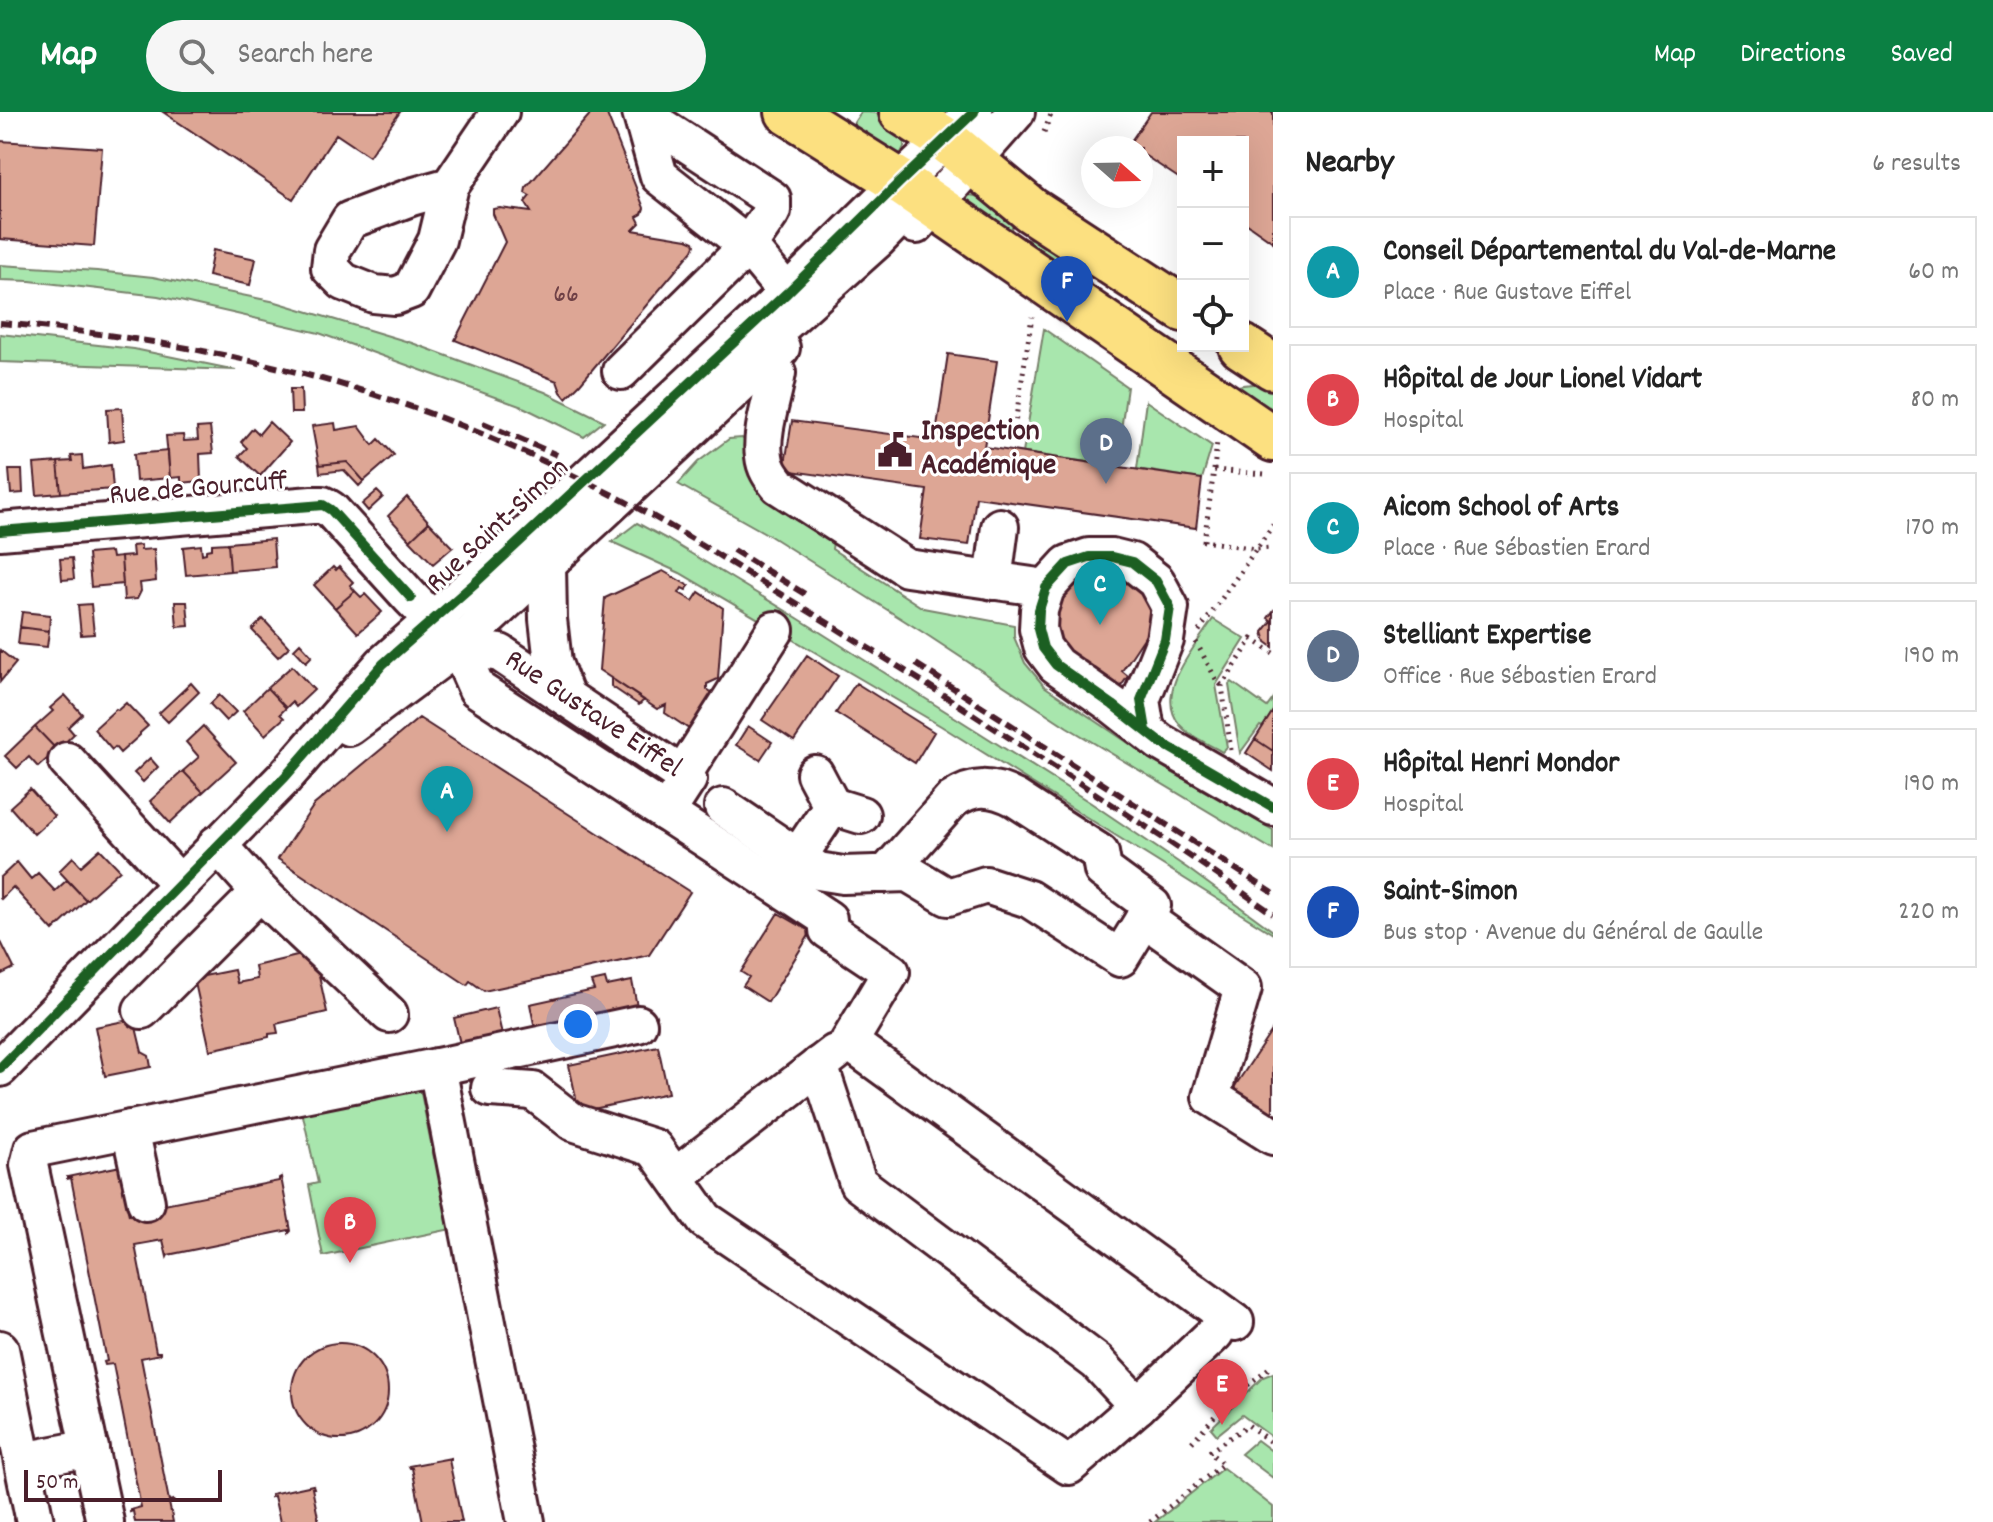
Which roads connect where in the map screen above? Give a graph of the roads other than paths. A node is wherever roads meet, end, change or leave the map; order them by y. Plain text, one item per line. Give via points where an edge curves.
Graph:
1 (500, 112) edge
2 (788, 112) edge
3 (902, 112) edge
4 (991, 112) edge
5 (641, 113) edge
6 (1030, 122) edge
7 (963, 143) edge
8 (450, 186) dead end
9 (918, 195) junction
10 (748, 246) junction
11 (787, 293) junction
12 (1177, 305) edge
13 (1249, 351) edge
14 (766, 360) junction
15 (1273, 367) edge
16 (621, 371) dead end
17 (1269, 456) edge
18 (1000, 527) dead end
19 (0, 531) edge
20 (547, 565) junction
21 (993, 581) junction
22 (1046, 588) junction
23 (433, 620) junction
24 (775, 630) dead end
25 (458, 646) junction
26 (566, 697) junction
27 (1146, 730) junction
28 (75, 770) dead end
29 (815, 774) dead end
30 (682, 776) junction
31 (285, 777) junction
32 (723, 807) dead end
33 (1273, 807) edge
34 (666, 813) junction
35 (217, 844) junction
36 (798, 857) junction
37 (886, 874) junction
38 (179, 883) junction
39 (260, 892) junction
40 (1144, 918) junction
41 (142, 1010) dead end
42 (389, 1014) dead end
43 (638, 1024) dead end
44 (849, 1042) junction
45 (819, 1065) junction
46 (437, 1067) junction
47 (0, 1068) edge
48 (490, 1088) dead end
49 (130, 1129) junction
50 (1273, 1136) edge
51 (14, 1169) edge
52 (675, 1177) junction
53 (146, 1202) dead end
54 (0, 1349) edge
55 (1138, 1406) junction
56 (90, 1448) junction
57 (23, 1461) junction
58 (35, 1522) edge
59 (105, 1522) edge
60 (526, 1522) edge

1 - 8 street
2 - 9 main road
3 - 7 main road
4 - 7 street, Rue Saint-Simon
5 - 10 street via 659,176
5 - 10 street via 772,199 772,211
6 - 7 street, Rue Saint-Simon
7 - 9 street, Rue Saint-Simon
7 - 12 main road via 1031,210
9 - 11 street, Rue Saint-Simon
9 - 14 street, Rue Saint-Simon via 878,239 781,326
9 - 17 main road
10 - 11 street
10 - 16 street
11 - 23 street, Rue Saint-Simon
13 - 15 main road
14 - 20 street, Rue Saint-Simon
14 - 21 street via 777,373 764,458 778,485 907,568
18 - 21 street
19 - 23 street, Rue de Gourcuff via 323,505
20 - 25 street, Rue Saint-Simon
20 - 26 street via 553,663
21 - 22 street
22 - 27 street via 1038,629 1043,648 1056,665
22 - 27 street via 1068,564 1089,557 1132,562 1156,581 1170,607 1165,640 1141,700
23 - 25 street, Rue Gustave Eiffel
23 - 31 street, Rue Saint-Simon via 383,664
24 - 30 street
25 - 26 street, Rue Gustave Eiffel via 500,653
25 - 31 street, Rue Saint-Simon
25 - 34 street, Rue Gustave Eiffel via 477,689
26 - 30 street, Rue Gustave Eiffel
27 - 33 street
28 - 38 street
29 - 36 street via 846,811
30 - 34 street, Rue Gustave Eiffel via 688,779
31 - 35 street, Rue Saint-Simon
32 - 36 street
34 - 44 street, Rue Gustave Eiffel via 828,919 828,930 891,972
35 - 38 street, Rue Saint-Simon
35 - 39 street
36 - 37 street via 818,871
37 - 40 street via 908,873 948,897 986,885 1029,899 1120,958
37 - 40 street via 952,800 988,789 1015,798 1100,853 1103,870 1152,906
38 - 47 street, Rue Saint-Simon
39 - 41 street
39 - 42 street
40 - 50 street via 1243,988 1211,1097
43 - 46 street
44 - 45 street
44 - 55 street via 1225,1327
45 - 52 street
45 - 55 street via 858,1183 1097,1362
46 - 49 street
46 - 60 street
48 - 52 street via 533,1091 573,1122 654,1148
49 - 51 street via 33,1149
49 - 53 street
51 - 56 street
52 - 55 street via 705,1220 1069,1466
54 - 57 street
56 - 57 street
56 - 59 street
57 - 58 street

